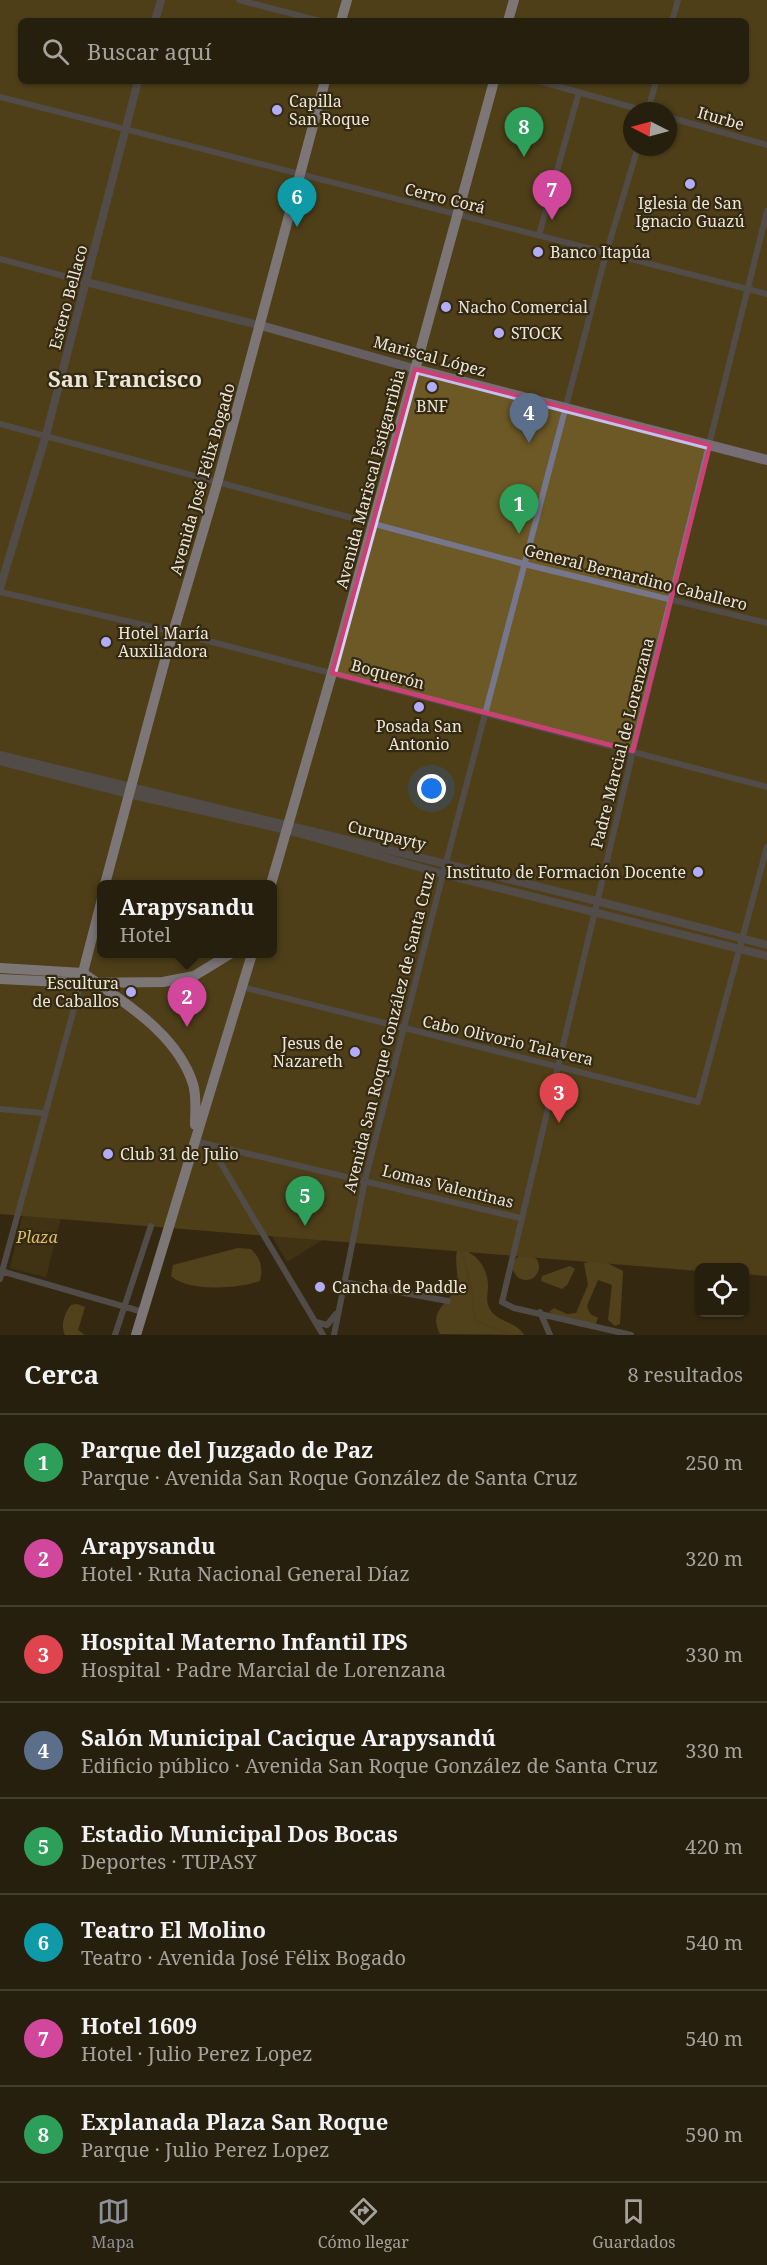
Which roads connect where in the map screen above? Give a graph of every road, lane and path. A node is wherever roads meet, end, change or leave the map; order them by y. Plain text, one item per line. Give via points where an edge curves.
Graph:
1 (161, 0) edge
2 (239, 0) edge
3 (347, 0) edge
4 (514, 0) edge
5 (678, 0) edge
6 (156, 18) edge
7 (308, 18) edge
8 (342, 18) edge
9 (509, 18) edge
10 (673, 18) edge
11 (137, 84) edge
12 (324, 84) edge
13 (493, 84) edge
14 (550, 84) edge
15 (655, 84) edge
16 (579, 92) junction
17 (0, 97) edge
18 (650, 102) edge
19 (623, 104) edge
20 (677, 120) edge
21 (125, 129) junction
22 (767, 146) edge
23 (635, 156) edge
24 (298, 176) junction
25 (767, 210) edge
26 (457, 214) junction
27 (539, 236) junction
28 (606, 254) junction
29 (0, 259) edge
30 (86, 282) junction
31 (747, 289) junction
32 (767, 294) edge
33 (259, 325) junction
34 (415, 369) junction
35 (566, 407) junction
36 (0, 424) edge
37 (46, 435) junction
38 (710, 445) junction
39 (767, 459) edge
40 (217, 484) junction
41 (373, 522) junction
42 (524, 564) junction
43 (0, 590) edge
44 (671, 598) junction
45 (767, 623) edge
46 (174, 632) junction
47 (332, 673) junction
48 (486, 715) junction
49 (633, 752) junction
50 (0, 755) edge
51 (0, 761) edge
52 (767, 787) edge
53 (129, 791) junction
54 (288, 827) junction
55 (767, 848) edge
56 (445, 863) junction
57 (442, 874) junction
58 (106, 880) edge
59 (272, 880) edge
60 (597, 901) junction
61 (595, 911) junction
62 (97, 919) edge
63 (742, 939) junction
64 (767, 945) edge
65 (739, 949) junction
66 (767, 956) edge
67 (224, 958) edge
68 (251, 958) edge
69 (0, 968) edge
70 (82, 978) junction
71 (0, 979) edge
72 (94, 982) junction
73 (242, 987) junction
74 (404, 1029) junction
75 (558, 1066) junction
76 (0, 1109) edge
77 (43, 1113) junction
78 (194, 1141) junction
79 (210, 1145) junction
80 (364, 1180) junction
81 (520, 1218) junction
82 (151, 1226) dead end
83 (1, 1271) edge
84 (0, 1279) edge
85 (344, 1282) junction
86 (448, 1300) dead end
87 (124, 1306) junction
88 (339, 1310) junction
89 (142, 1312) junction
90 (540, 1312) junction
91 (316, 1322) junction
92 (115, 1335) edge
93 (136, 1335) edge
94 (323, 1335) edge
95 (334, 1335) edge
96 (550, 1335) edge
97 (631, 1335) edge

1 - 6 street
2 - 7 street
3 - 8 highway
4 - 9 highway
5 - 10 street
11 - 21 street, Estero Bellaco
12 - 24 highway, Avenida José Félix Bogado
13 - 26 highway, Avenida Mariscal Estigarribia
14 - 16 street
15 - 18 street
16 - 19 street
16 - 27 street
17 - 21 street, Cerro Corá
20 - 22 street, Iturbe
21 - 24 street, Cerro Corá
21 - 30 street, Estero Bellaco
23 - 28 street, Avenida San Roque González de Santa Cruz
24 - 26 street, Cerro Corá
24 - 33 highway, Avenida José Félix Bogado
25 - 31 street, Padre Marcial de Lorenzana
26 - 27 street, Cerro Corá
26 - 34 highway, Avenida Mariscal Estigarribia
27 - 28 street, Cerro Corá
28 - 31 street, Cerro Corá
28 - 35 street, Avenida San Roque González de Santa Cruz
29 - 30 street
30 - 33 street, Mariscal López
30 - 37 street, Estero Bellaco
31 - 32 street, Cerro Corá
31 - 38 street, Padre Marcial de Lorenzana
33 - 34 main road, Mariscal López
33 - 40 highway, Avenida José Félix Bogado
34 - 35 main road, Mariscal López
34 - 41 highway, Avenida Mariscal Estigarribia
35 - 38 main road, Mariscal López
35 - 42 street, Avenida San Roque González de Santa Cruz
36 - 37 street, General Bernardino Caballero
37 - 40 street, General Bernardino Caballero
37 - 43 street, Estero Bellaco
38 - 39 main road, Mariscal López
38 - 44 street, Padre Marcial de Lorenzana
40 - 41 street, General Bernardino Caballero
40 - 46 highway, Avenida José Félix Bogado
41 - 42 street, General Bernardino Caballero
41 - 47 highway, Avenida Mariscal Estigarribia
42 - 44 street, General Bernardino Caballero
42 - 48 street, Avenida San Roque González de Santa Cruz
43 - 46 street, Boquerón
44 - 45 street, General Bernardino Caballero
44 - 49 street, Padre Marcial de Lorenzana
46 - 47 street, Boquerón
46 - 53 highway, Avenida José Félix Bogado
47 - 48 street, Boquerón
47 - 54 highway, Avenida Mariscal Estigarribia
48 - 49 street, Boquerón
48 - 56 street, Avenida San Roque González de Santa Cruz
49 - 52 street, Boquerón
49 - 60 street, Padre Marcial de Lorenzana
50 - 53 street, Curupayty
51 - 53 street, Curupayty
53 - 54 street, Curupayty
53 - 58 highway, Avenida José Félix Bogado
54 - 56 street, Curupayty
54 - 57 street, Curupayty
54 - 59 highway, Avenida Mariscal Estigarribia
55 - 63 street
56 - 57 street, Avenida San Roque González de Santa Cruz
56 - 60 street, Curupayty
57 - 61 street, Curupayty
57 - 74 street, Avenida San Roque González de Santa Cruz
60 - 61 street, Padre Marcial de Lorenzana
60 - 63 street, Curupayty
61 - 65 street, Curupayty
61 - 75 street, Padre Marcial de Lorenzana
62 - 70 highway
63 - 64 street, Curupayty
63 - 65 street
65 - 66 street, Curupayty
65 - 75 street, Cabo Olivorio Talavera via 698,1102
67 - 72 highway via 180,980
68 - 73 highway
69 - 70 highway
70 - 71 highway
70 - 72 highway
70 - 77 street
72 - 78 highway via 145,1019 173,1048 193,1084
73 - 74 street, Cabo Olivorio Talavera
73 - 78 highway
74 - 75 street, Cabo Olivorio Talavera
74 - 80 street, Avenida San Roque González de Santa Cruz
75 - 81 street, Padre Marcial de Lorenzana
76 - 77 street
77 - 83 street
78 - 79 street, Lomas Valentinas
78 - 89 highway
79 - 80 street, Lomas Valentinas
79 - 91 street
80 - 81 street, Lomas Valentinas
80 - 85 street, Avenida San Roque González de Santa Cruz
81 - 90 street, Padre Marcial de Lorenzana via 502,1302
82 - 87 street
83 - 84 street
83 - 87 street
85 - 86 street
85 - 88 street, Avenida San Roque González de Santa Cruz
87 - 89 street
87 - 92 street
88 - 91 street via 327,1325
88 - 95 street, Avenida San Roque González de Santa Cruz
89 - 93 highway
90 - 96 street
90 - 97 street
91 - 94 street

